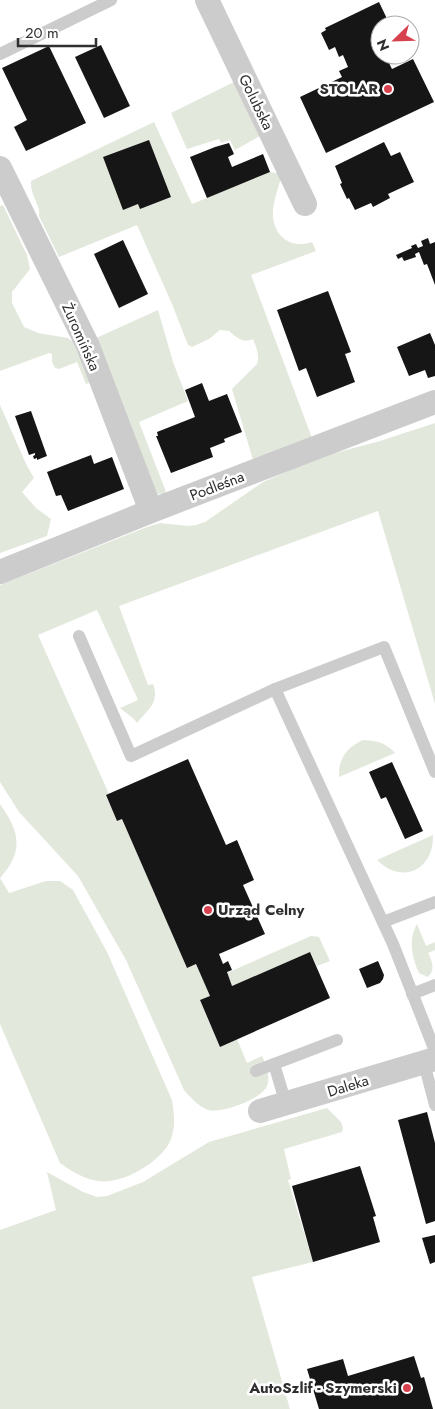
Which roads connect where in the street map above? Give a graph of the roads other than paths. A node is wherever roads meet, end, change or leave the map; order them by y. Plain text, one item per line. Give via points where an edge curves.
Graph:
1 (112, 0) edge
2 (208, 0) edge
3 (0, 54) edge
4 (0, 168) edge
5 (6, 196) edge
6 (305, 204) dead end
7 (435, 402) edge
8 (151, 511) junction
9 (0, 572) edge
10 (80, 636) dead end
11 (275, 689) junction
12 (435, 772) edge
13 (435, 902) edge
14 (383, 922) junction
15 (435, 985) edge
16 (412, 994) junction
17 (337, 1040) dead end
18 (431, 1058) edge
19 (274, 1064) junction
20 (256, 1071) dead end
21 (286, 1104) junction
22 (435, 1105) edge
23 (260, 1111) dead end

1 - 3 lane
2 - 6 street, Golubska
4 - 5 street, Żuromińska
5 - 8 street, Żuromińska via 88,346
7 - 8 street, Podleśna
8 - 9 street, Podleśna
10 - 11 lane via 131,756
11 - 12 lane via 384,647
11 - 14 lane
13 - 14 lane
14 - 16 lane
15 - 16 lane
16 - 18 lane
17 - 19 lane
18 - 21 street, Daleka
18 - 22 lane
19 - 20 lane
19 - 21 lane
21 - 23 street, Daleka

